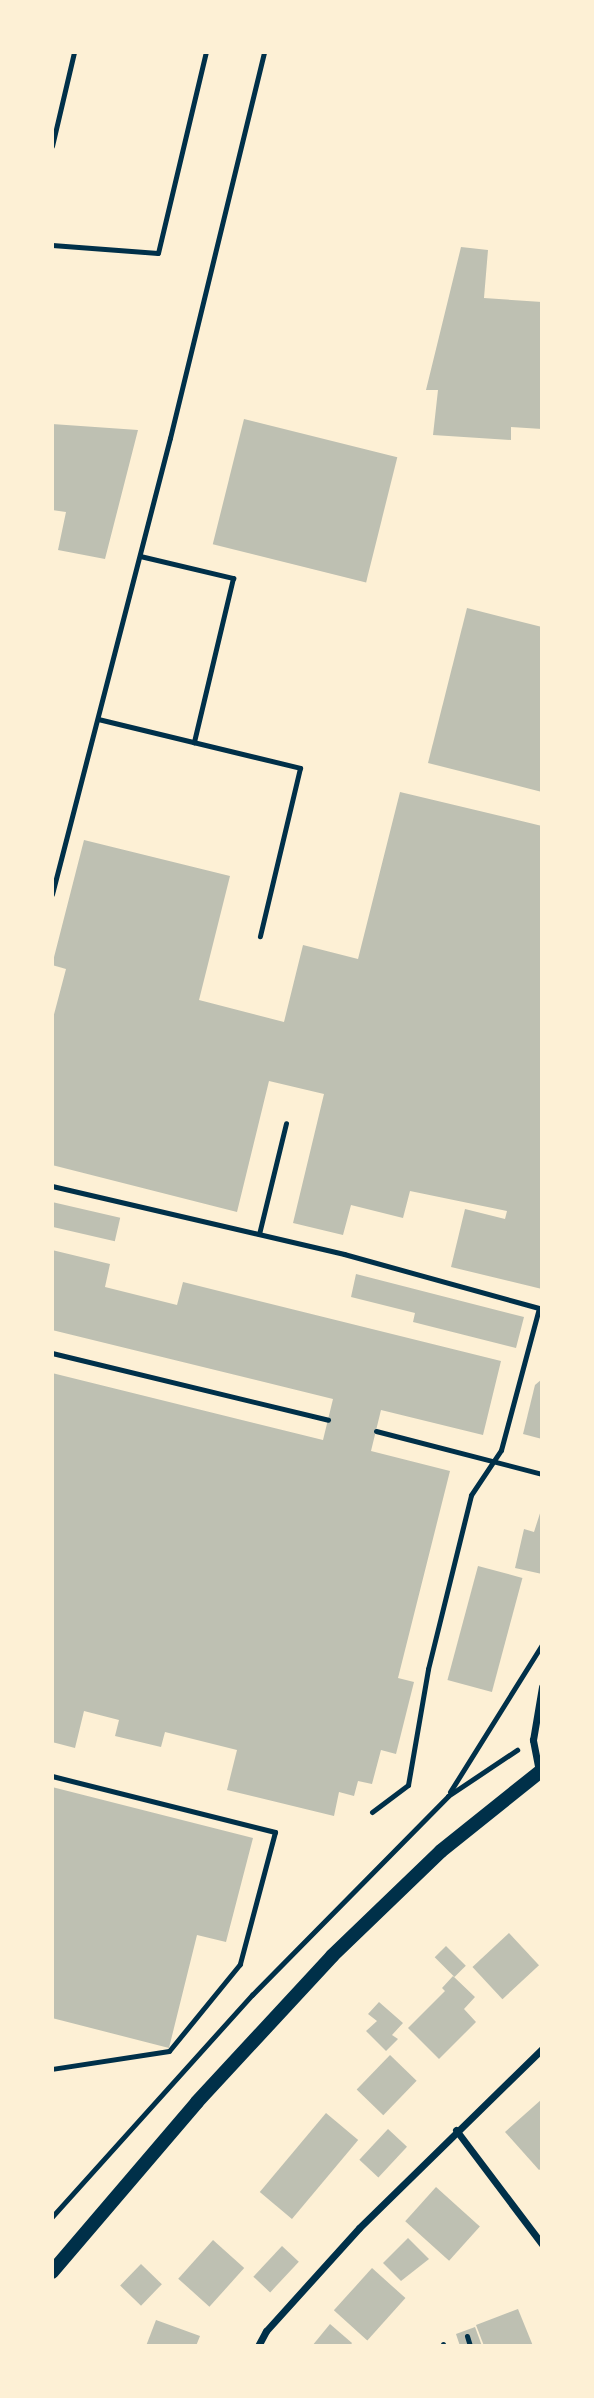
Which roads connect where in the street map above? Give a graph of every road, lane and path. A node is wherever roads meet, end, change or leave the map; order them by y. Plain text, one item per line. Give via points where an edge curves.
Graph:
1 (74, 52) edge
2 (206, 52) edge
3 (264, 52) edge
4 (52, 146) edge
5 (52, 245) edge
6 (140, 556) junction
7 (97, 719) junction
8 (194, 742) junction
9 (52, 894) edge
10 (260, 936) dead end
11 (286, 1123) dead end
12 (52, 1186) edge
13 (259, 1234) junction
14 (540, 1308) edge
15 (52, 1353) edge
16 (328, 1420) dead end
17 (376, 1431) dead end
18 (491, 1461) junction
19 (541, 1474) edge
20 (541, 1645) edge
21 (541, 1687) edge
22 (533, 1740) junction
23 (540, 1771) edge
24 (52, 1776) edge
25 (448, 1796) junction
26 (372, 1812) dead end
27 (541, 2049) edge
28 (52, 2069) edge
29 (456, 2130) junction
30 (52, 2217) edge
31 (541, 2244) edge
32 (52, 2272) edge
33 (467, 2336) dead end
34 (257, 2346) edge
35 (470, 2346) edge

1 - 4 lane
2 - 5 lane via 158,253
3 - 6 lane
6 - 7 lane
6 - 8 lane via 233,578
7 - 8 lane
7 - 9 lane
8 - 10 lane via 300,768
11 - 13 lane
12 - 13 lane
13 - 14 lane
14 - 18 lane via 501,1450
15 - 16 lane
17 - 18 lane
18 - 19 lane
18 - 26 lane via 471,1495 428,1669 408,1785
20 - 25 path
21 - 22 street
22 - 23 street
22 - 25 path
23 - 32 main road via 441,1851 332,1956 197,2102
24 - 28 lane via 275,1832 240,1965 169,2051
25 - 30 path via 252,1995
27 - 29 street
29 - 31 street
29 - 34 street via 359,2228
33 - 35 lane

